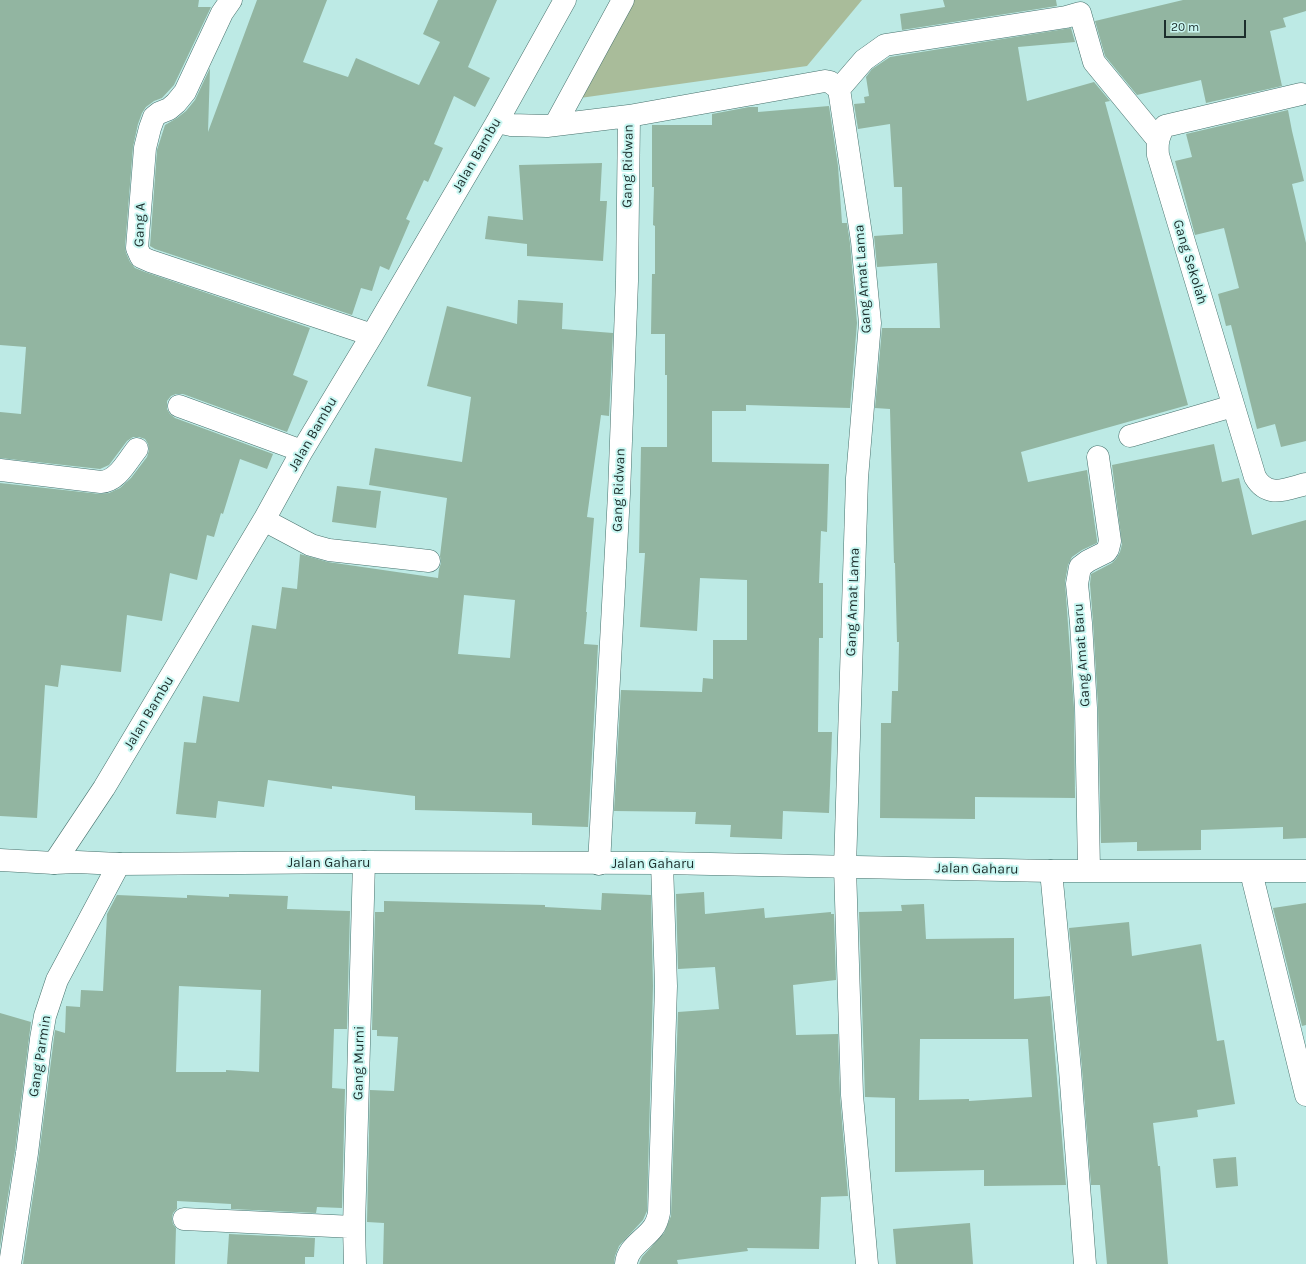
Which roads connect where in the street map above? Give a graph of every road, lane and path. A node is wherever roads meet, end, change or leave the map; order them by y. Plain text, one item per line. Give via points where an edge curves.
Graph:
1 (231, 0) edge
2 (565, 0) edge
3 (623, 0) edge
4 (839, 89) junction
5 (1301, 94) dead end
6 (629, 116) junction
7 (504, 123) junction
8 (551, 125) junction
9 (1158, 140) junction
10 (372, 335) junction
11 (179, 406) dead end
12 (1233, 406) junction
13 (1130, 436) dead end
14 (137, 448) dead end
15 (302, 451) junction
16 (1098, 456) dead end
17 (0, 470) edge
18 (1306, 484) edge
19 (264, 520) junction
20 (429, 561) dead end
21 (0, 860) edge
22 (364, 862) junction
23 (54, 863) junction
24 (662, 863) junction
25 (117, 864) junction
26 (599, 864) junction
27 (845, 867) junction
28 (1089, 870) junction
29 (1051, 871) junction
30 (1306, 871) edge
31 (1251, 872) junction
32 (1306, 1095) edge
33 (184, 1220) dead end
34 (354, 1227) junction
35 (10, 1264) edge
36 (355, 1264) edge
37 (626, 1264) edge
38 (867, 1264) edge
39 (1085, 1264) edge

1 - 10 street, Gang A via 222,13 185,92 169,109 154,117 145,148 137,248 141,257 150,261
2 - 7 street, Jalan Bambu
3 - 8 street
4 - 6 street via 825,81
4 - 9 street via 864,60 885,45 1080,13 1094,62
4 - 27 street, Gang Amat Lama via 862,241 870,323 857,478
5 - 9 street via 1165,126 1159,133
6 - 8 street
6 - 26 street, Gang Ridwan via 619,494
7 - 8 street
7 - 10 street, Jalan Bambu
9 - 12 street, Gang Sekolah via 1158,155
10 - 15 street, Jalan Bambu
11 - 15 street
12 - 13 street
12 - 18 street, Gang Sekolah via 1259,484 1267,490 1277,491
14 - 17 street via 115,477 108,482
15 - 19 street, Jalan Bambu
16 - 28 street, Gang Amat Baru via 1110,541 1106,552 1080,567 1077,584 1086,708
19 - 20 street via 311,544 329,550
19 - 23 street, Jalan Bambu via 104,788
21 - 23 street, Jalan Gaharu
22 - 25 street, Jalan Gaharu
22 - 26 street, Jalan Gaharu
22 - 34 street, Gang Murni
23 - 25 street, Jalan Gaharu
24 - 26 street, Jalan Gaharu
24 - 27 street, Jalan Gaharu
24 - 37 street via 666,986 659,1213 654,1227 631,1250
25 - 35 street, Gang Parmin via 57,980 45,1016
27 - 29 street, Jalan Gaharu
27 - 38 street, Gang Amat Lama via 852,1095
28 - 29 street, Jalan Gaharu
28 - 31 street, Jalan Gaharu
29 - 39 street
30 - 31 street, Jalan Gaharu
31 - 32 street
33 - 34 street
34 - 36 street, Gang Murni

